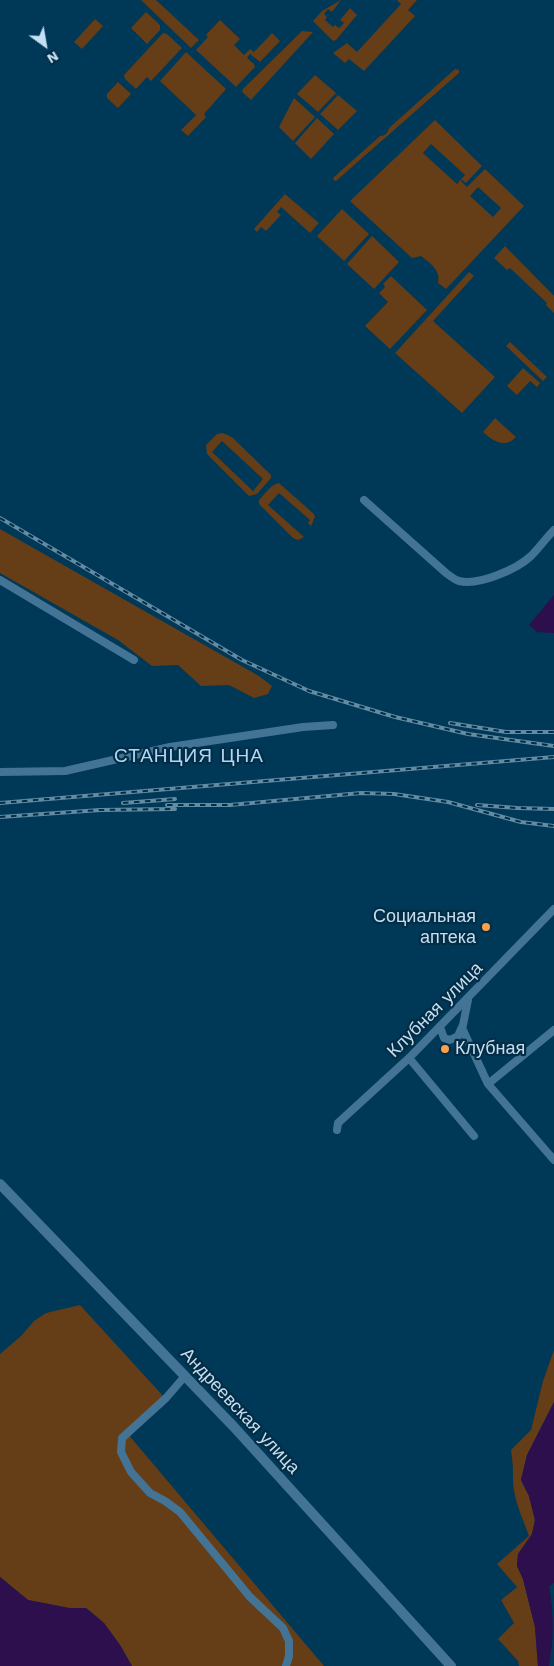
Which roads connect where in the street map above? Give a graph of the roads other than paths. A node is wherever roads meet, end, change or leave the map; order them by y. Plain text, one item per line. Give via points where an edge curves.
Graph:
1 (364, 500) dead end
2 (554, 530) edge
3 (0, 580) edge
4 (134, 660) dead end
5 (333, 726) dead end
6 (0, 772) edge
7 (554, 909) edge
8 (468, 997) junction
9 (440, 1027) junction
10 (462, 1028) junction
11 (554, 1030) edge
12 (409, 1058) junction
13 (488, 1084) junction
14 (336, 1130) dead end
15 (474, 1136) dead end
16 (554, 1160) edge
17 (0, 1184) edge
18 (185, 1376) junction
19 (286, 1666) edge
20 (451, 1666) edge

1 - 2 street via 446,574 459,581 489,578 514,568
3 - 4 street
5 - 6 street via 303,727 170,747 65,771
7 - 8 street, Клубная улица
8 - 9 street, Клубная улица
8 - 10 street
9 - 10 street via 444,1038 450,1040 458,1036
9 - 12 street, Клубная улица
10 - 13 street
11 - 13 street
12 - 14 street, Клубная улица via 338,1123
12 - 15 street
13 - 16 street
17 - 18 street, Андреевская улица
18 - 19 street via 122,1438 121,1452 131,1472 150,1493 180,1512 250,1597 283,1628 289,1641
18 - 20 street, Андреевская улица

